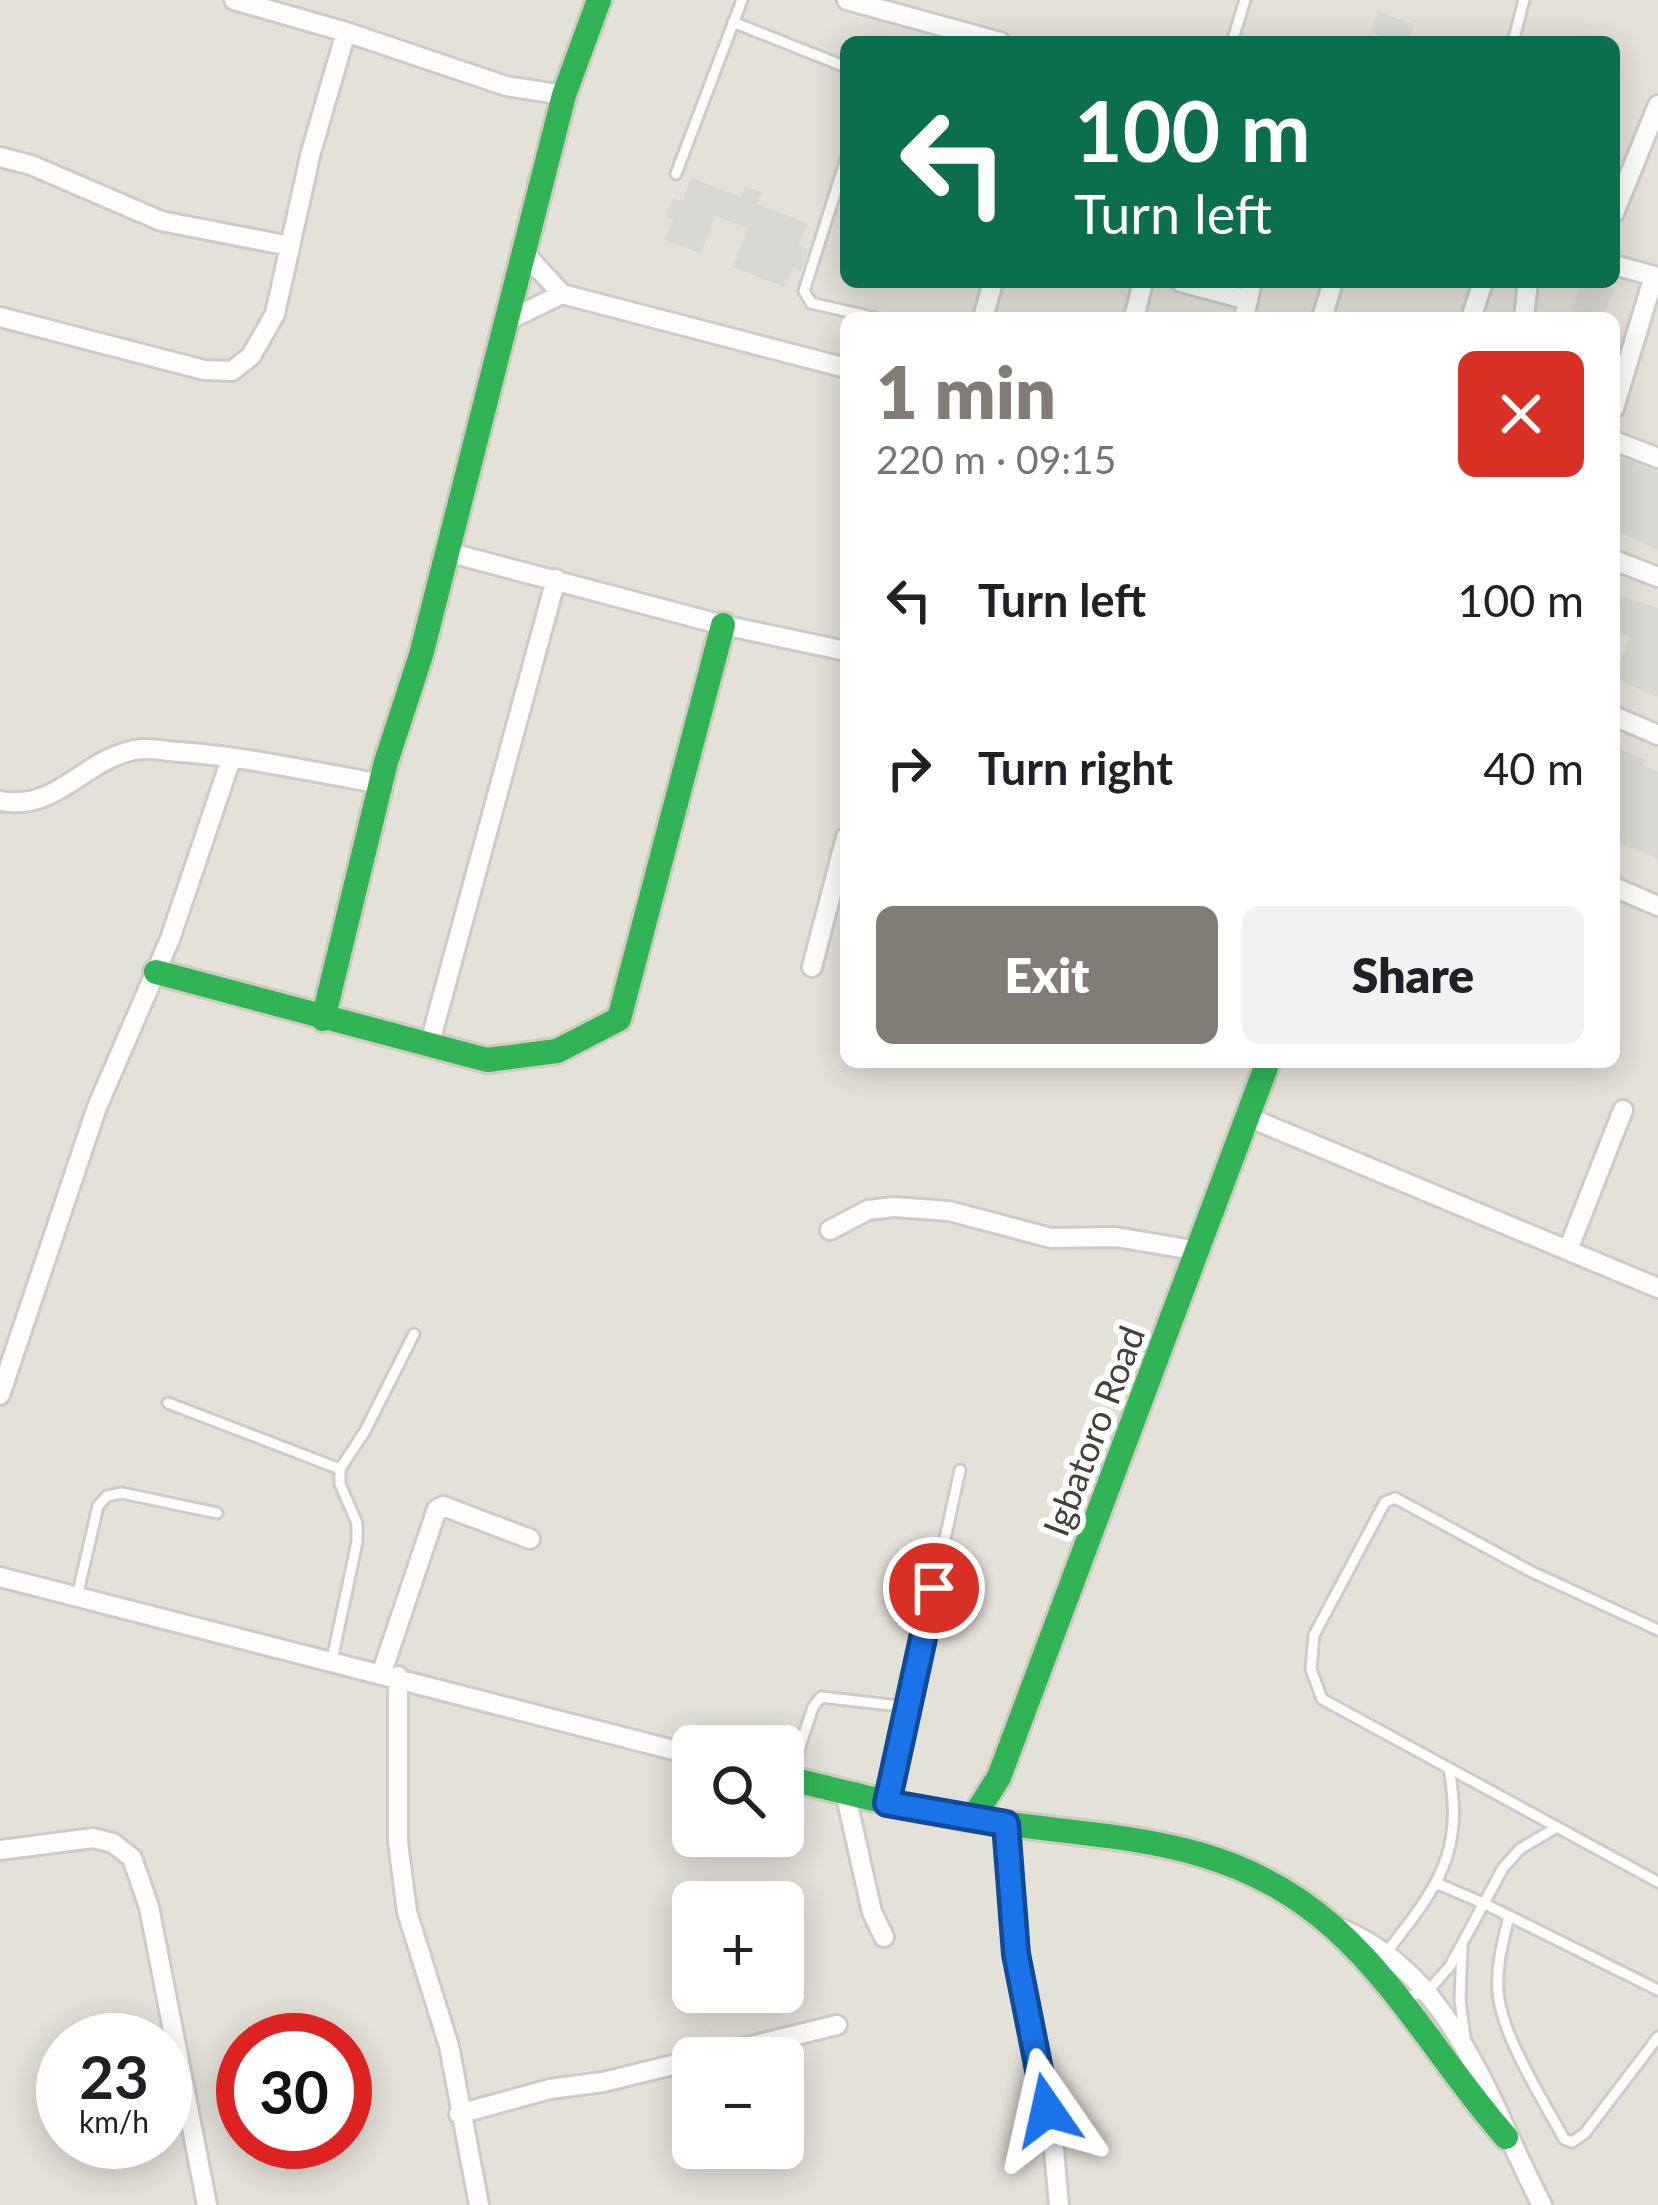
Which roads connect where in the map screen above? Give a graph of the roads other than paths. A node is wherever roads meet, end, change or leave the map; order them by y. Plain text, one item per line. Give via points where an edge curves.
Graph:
1 (234, 0) edge
2 (599, 0) edge
3 (742, 0) edge
4 (847, 0) edge
5 (1244, 0) edge
6 (1524, 0) edge
7 (733, 22) junction
8 (346, 32) junction
9 (978, 36) edge
10 (1234, 36) edge
11 (1515, 36) edge
12 (840, 66) edge
13 (564, 95) junction
14 (1658, 105) edge
15 (0, 158) edge
16 (676, 174) dead end
17 (840, 178) edge
18 (1620, 198) edge
19 (290, 246) junction
20 (526, 255) junction
21 (1620, 267) edge
22 (1656, 277) edge
23 (1203, 288) edge
24 (562, 294) junction
25 (1248, 300) edge
26 (850, 312) edge
27 (0, 316) edge
28 (507, 321) junction
29 (840, 366) edge
30 (1620, 390) edge
31 (1620, 443) edge
32 (1658, 458) edge
33 (447, 553) junction
34 (1620, 562) edge
35 (1658, 578) edge
36 (556, 579) junction
37 (723, 625) junction
38 (840, 650) edge
39 (1620, 719) edge
40 (1658, 735) edge
41 (231, 759) junction
42 (381, 784) junction
43 (0, 800) edge
44 (840, 860) edge
45 (1620, 890) edge
46 (1658, 906) edge
47 (812, 968) dead end
48 (155, 972) junction
49 (323, 1019) junction
50 (429, 1046) junction
51 (1266, 1068) edge
52 (1623, 1110) dead end
53 (1248, 1117) junction
54 (830, 1230) dead end
55 (1568, 1250) junction
56 (1199, 1251) junction
57 (1658, 1288) edge
58 (414, 1334) dead end
59 (0, 1395) edge
60 (168, 1403) dead end
61 (340, 1469) junction
62 (960, 1470) dead end
63 (217, 1513) dead end
64 (530, 1539) dead end
65 (0, 1577) edge
66 (77, 1597) junction
67 (1658, 1630) edge
68 (332, 1660) junction
69 (390, 1674) junction
70 (908, 1707) junction
71 (804, 1731) edge
72 (672, 1749) edge
73 (1449, 1769) junction
74 (804, 1782) edge
75 (845, 1792) junction
76 (887, 1803) junction
77 (973, 1818) junction
78 (1006, 1824) junction
79 (1556, 1827) junction
80 (0, 1850) edge
81 (1658, 1882) edge
82 (1436, 1883) junction
83 (1483, 1903) junction
84 (1509, 1916) junction
85 (1330, 1924) junction
86 (884, 1937) dead end
87 (1462, 1943) junction
88 (1386, 1953) junction
89 (1658, 1990) edge
90 (1427, 1992) junction
91 (1398, 1999) junction
92 (837, 2025) dead end
93 (788, 2037) edge
94 (1658, 2037) edge
95 (1466, 2049) junction
96 (672, 2065) edge
97 (459, 2114) junction
98 (1507, 2137) junction
99 (207, 2205) edge
100 (479, 2205) edge
101 (1059, 2205) edge
102 (1542, 2205) edge

1 - 8 street
2 - 13 street
3 - 7 lane
4 - 9 street
5 - 10 lane
6 - 11 lane
7 - 12 lane
7 - 16 lane
8 - 13 street via 506,86
8 - 19 street
13 - 20 street
14 - 18 street
15 - 19 street via 161,220
17 - 26 lane via 804,291 811,303
19 - 27 street via 275,314 251,356 232,371
20 - 24 street
20 - 28 street
21 - 22 street
22 - 30 street
23 - 25 street
24 - 28 street
24 - 29 street
28 - 33 street
31 - 32 street
33 - 36 street
33 - 42 street
34 - 35 street
36 - 37 street
36 - 50 street
37 - 38 street
37 - 50 street via 619,1019 536,1060 487,1060
39 - 40 street
41 - 42 street
41 - 43 street via 137,749 90,767 51,798
41 - 48 street
42 - 49 street
44 - 47 street
45 - 46 street
48 - 49 street
48 - 59 street via 89,1128
49 - 50 street
51 - 53 street, Igbatoro Road
52 - 55 street
53 - 55 street
53 - 56 street, Igbatoro Road
54 - 56 street via 868,1210 895,1207 949,1211 1051,1238 1116,1237
55 - 57 street
56 - 77 street, Igbatoro Road via 999,1777
58 - 61 lane
60 - 61 lane
61 - 68 lane via 357,1542
62 - 70 lane
63 - 66 lane via 122,1492 107,1496
64 - 69 street via 437,1509
65 - 66 street
66 - 68 street
67 - 73 lane via 1406,1502 1385,1502 1314,1635 1311,1669 1322,1699
68 - 69 street
69 - 72 street
69 - 97 street via 404,1889 449,2046
70 - 71 lane via 821,1697
70 - 76 lane
73 - 79 lane
73 - 82 lane via 1456,1811
74 - 75 street
75 - 76 street
75 - 86 street
76 - 77 street
77 - 78 street
78 - 85 street via 1182,1844 1266,1878
78 - 101 street via 1016,1954
79 - 81 lane
79 - 83 lane via 1520,1849
80 - 99 street via 93,1838 132,1858 149,1907
82 - 83 lane
82 - 88 lane
83 - 84 lane
83 - 87 lane
84 - 89 lane
84 - 94 lane via 1498,1998 1564,2140 1585,2133
85 - 88 street
85 - 91 street
87 - 90 lane
87 - 95 lane
88 - 90 street
90 - 91 lane
90 - 95 street
91 - 98 street
92 - 93 street
95 - 98 street
96 - 97 street
97 - 100 street
98 - 102 street

